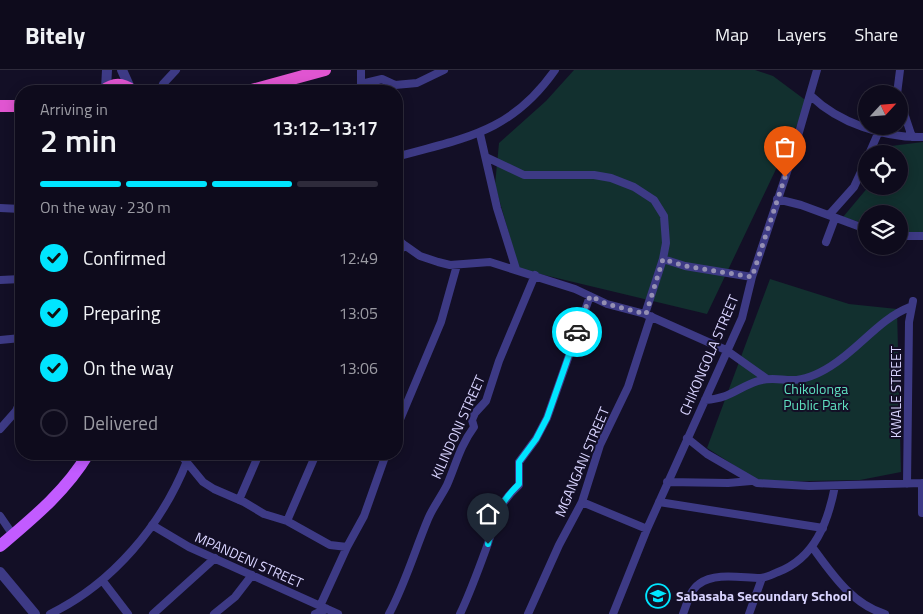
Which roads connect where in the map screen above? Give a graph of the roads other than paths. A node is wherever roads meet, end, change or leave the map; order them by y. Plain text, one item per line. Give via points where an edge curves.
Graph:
1 (107, 70) edge
2 (122, 70) edge
3 (176, 70) edge
4 (325, 70) edge
5 (361, 70) edge
6 (444, 70) edge
7 (555, 70) edge
8 (817, 70) edge
9 (900, 70) edge
10 (105, 85) edge
11 (130, 85) edge
12 (163, 85) edge
13 (270, 85) edge
14 (361, 85) edge
15 (368, 85) edge
16 (395, 85) edge
17 (395, 85) edge
18 (899, 85) edge
19 (811, 96) junction
20 (0, 106) edge
21 (15, 106) edge
22 (858, 124) edge
23 (908, 127) edge
24 (480, 134) junction
25 (901, 135) edge
26 (923, 137) edge
27 (912, 138) junction
28 (403, 155) edge
29 (486, 158) junction
30 (858, 178) edge
31 (777, 199) junction
32 (0, 208) edge
33 (15, 209) edge
34 (832, 217) junction
35 (858, 226) edge
36 (908, 236) edge
37 (923, 236) edge
38 (826, 242) dead end
39 (403, 245) edge
40 (663, 259) junction
41 (457, 265) junction
42 (516, 269) junction
43 (534, 275) junction
44 (752, 277) junction
45 (15, 279) edge
46 (0, 280) edge
47 (590, 296) junction
48 (648, 315) junction
49 (15, 339) edge
50 (0, 340) edge
51 (726, 350) junction
52 (767, 379) junction
53 (705, 400) junction
54 (15, 412) edge
55 (403, 412) edge
56 (1, 426) edge
57 (687, 438) junction
58 (84, 460) edge
59 (184, 460) edge
60 (188, 460) edge
61 (256, 460) edge
62 (313, 460) edge
63 (384, 460) edge
64 (751, 481) junction
65 (668, 482) junction
66 (922, 483) edge
67 (906, 484) junction
68 (835, 486) junction
69 (239, 500) junction
70 (582, 502) junction
71 (659, 502) junction
72 (922, 513) edge
73 (0, 516) edge
74 (287, 521) junction
75 (152, 524) junction
76 (823, 528) junction
77 (647, 529) junction
78 (13, 535) junction
79 (330, 545) junction
80 (0, 546) edge
81 (346, 547) junction
82 (812, 548) junction
83 (215, 558) junction
84 (339, 563) junction
85 (0, 572) edge
86 (252, 575) junction
87 (762, 578) junction
88 (102, 580) junction
89 (324, 607) junction
90 (870, 612) edge
91 (35, 614) edge
92 (50, 614) edge
93 (128, 614) edge
94 (153, 614) edge
95 (214, 614) edge
96 (315, 614) edge
97 (338, 614) edge
98 (389, 614) edge
99 (460, 614) edge
100 (528, 614) edge
101 (613, 614) edge
102 (683, 614) edge
103 (749, 614) edge
104 (885, 614) edge

1 - 10 street
2 - 11 street
3 - 12 street
4 - 13 highway
5 - 14 street
6 - 17 street via 417,83
7 - 24 street via 528,102
8 - 19 street, CHIKONGOLA STREET
9 - 18 street
15 - 16 street via 382,79
19 - 22 street via 824,109
19 - 31 street, CHIKONGOLA STREET
20 - 21 highway
23 - 27 street
24 - 28 street
24 - 29 street
25 - 27 street
26 - 27 street
29 - 40 street, MGANGANI STREET via 524,176 594,175 634,187 654,200 662,212 666,242
29 - 42 street
30 - 34 street
31 - 34 street
31 - 44 street, CHIKONGOLA STREET
32 - 33 street
34 - 35 street
34 - 38 street
36 - 37 street
39 - 41 street via 420,256 450,266
40 - 44 street
40 - 48 street, MGANGANI STREET
41 - 42 street via 490,262
41 - 55 street via 441,322
42 - 43 street
43 - 47 street
43 - 98 street, KILINDONI STREET via 486,401 475,412 474,427 464,440 446,486 433,506 401,592
44 - 51 street, CHIKONGOLA STREET via 742,318
45 - 46 street
47 - 48 street
47 - 99 street via 547,418 519,462 519,484 504,498 493,521 486,551
48 - 51 street
48 - 70 street, MGANGANI STREET via 623,400 600,445
49 - 50 street
51 - 52 street
51 - 53 street, CHIKONGOLA STREET
52 - 53 street via 726,397
52 - 67 street, KWALE STREET via 794,380 819,372 892,315 912,304
53 - 57 street, CHIKONGOLA STREET
54 - 56 street
57 - 64 street via 706,454
57 - 65 street, CHIKONGOLA STREET
58 - 78 main road via 71,480
59 - 75 street via 169,501
60 - 69 street via 204,482
61 - 69 street
62 - 74 street
63 - 81 street via 364,516
64 - 65 street
64 - 68 street via 768,485
65 - 71 street, CHIKONGOLA STREET
66 - 67 street
66 - 72 street
67 - 68 street
68 - 76 street
69 - 74 street via 264,514
70 - 77 street
70 - 100 street, MGANGANI STREET
71 - 76 street
71 - 77 street, CHIKONGOLA STREET
73 - 78 street
74 - 79 street
75 - 83 street, MPANDENI STREET via 174,539
75 - 88 street
76 - 82 street
77 - 101 street, CHIKONGOLA STREET
78 - 80 main road
79 - 81 street
79 - 84 street
81 - 84 street
82 - 87 street via 784,570
82 - 90 street via 833,575
83 - 86 street, MPANDENI STREET
83 - 94 street
84 - 89 street
85 - 91 street
86 - 89 street, MPANDENI STREET
86 - 95 street via 235,597
87 - 102 street via 705,580 694,589
87 - 103 street
88 - 92 street
88 - 93 street
89 - 96 street
89 - 97 street, MPANDENI STREET
90 - 104 street

